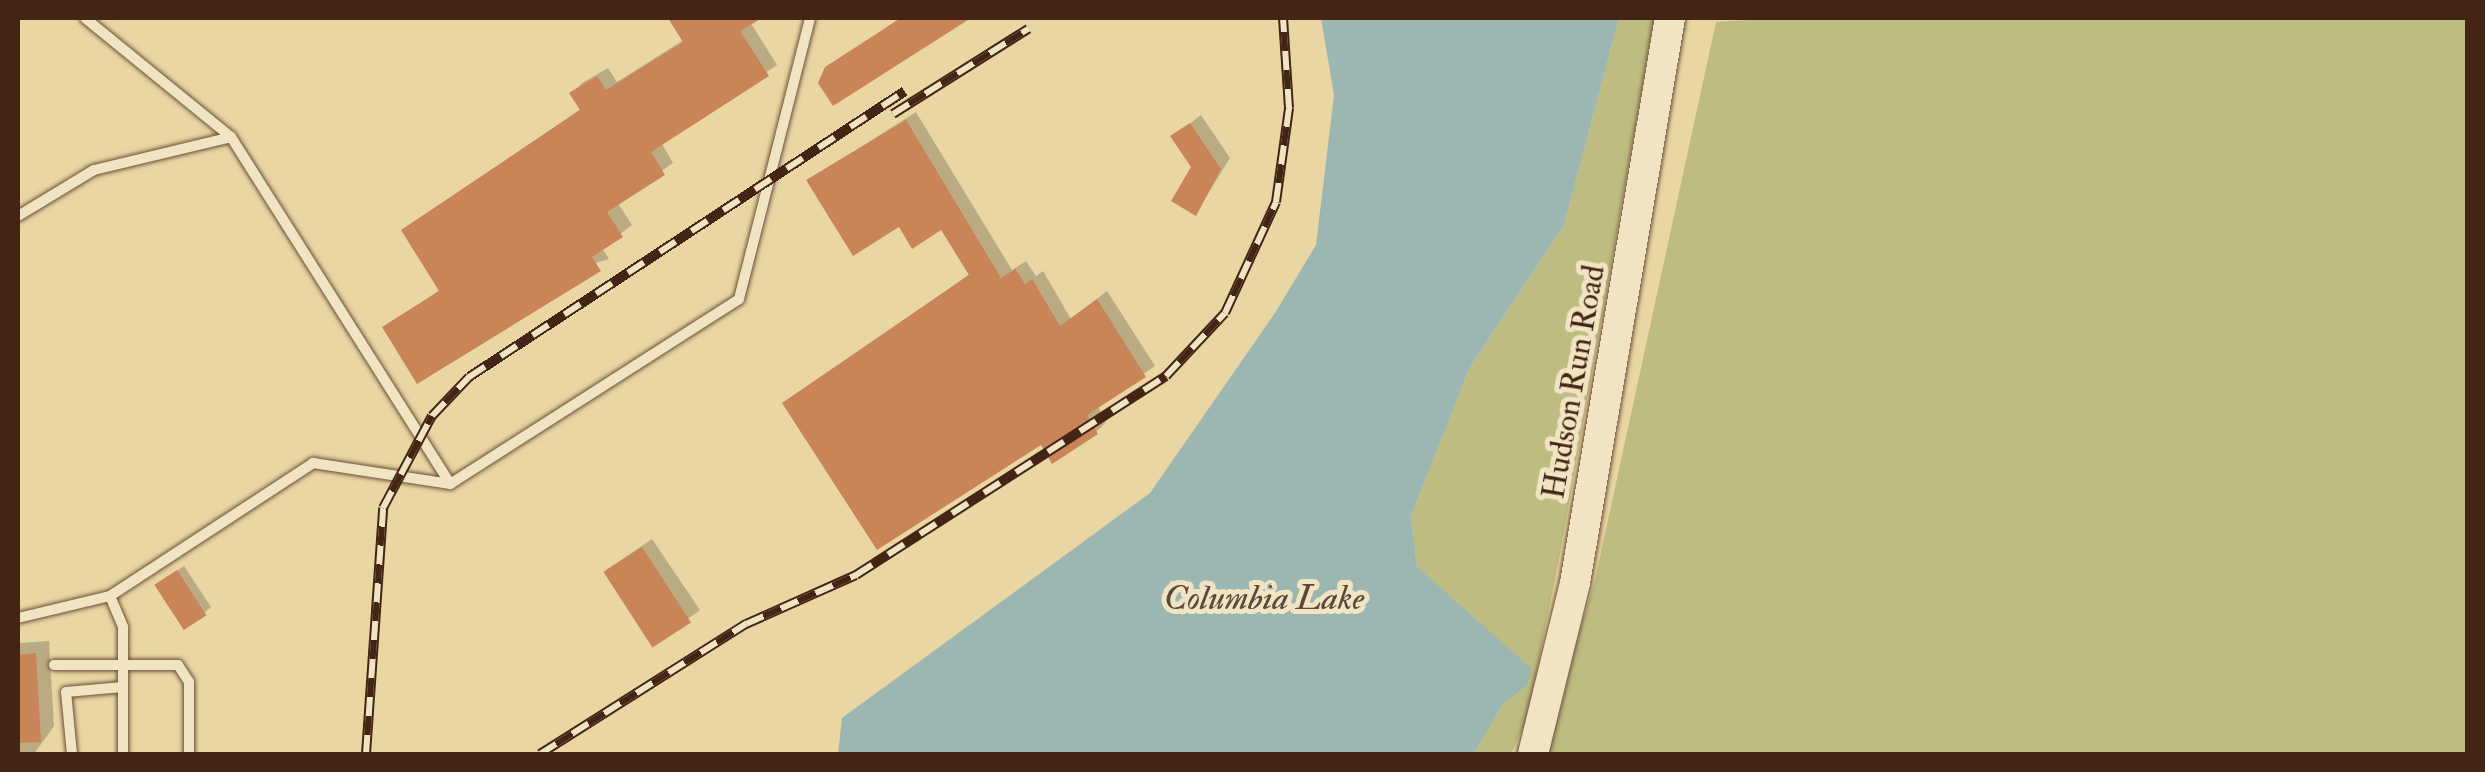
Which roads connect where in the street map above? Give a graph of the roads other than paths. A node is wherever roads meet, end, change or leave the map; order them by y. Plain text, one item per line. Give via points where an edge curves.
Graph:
1 (85, 18) edge
2 (810, 18) edge
3 (1670, 18) edge
4 (230, 137) junction
5 (18, 216) edge
6 (450, 484) junction
7 (110, 596) junction
8 (18, 618) edge
9 (123, 659) junction
10 (54, 664) dead end
11 (123, 687) junction
12 (72, 754) edge
13 (123, 754) edge
14 (189, 754) edge
15 (1533, 754) edge

1 - 4 lane
2 - 6 lane via 739,299
3 - 15 main road, Hudson Run Road via 1572,602
4 - 5 lane via 94,170
4 - 6 lane
6 - 7 lane via 313,464
7 - 8 lane
7 - 9 lane
9 - 10 lane
9 - 11 lane
9 - 14 lane via 166,660 185,671
11 - 12 lane via 66,692
11 - 13 lane

